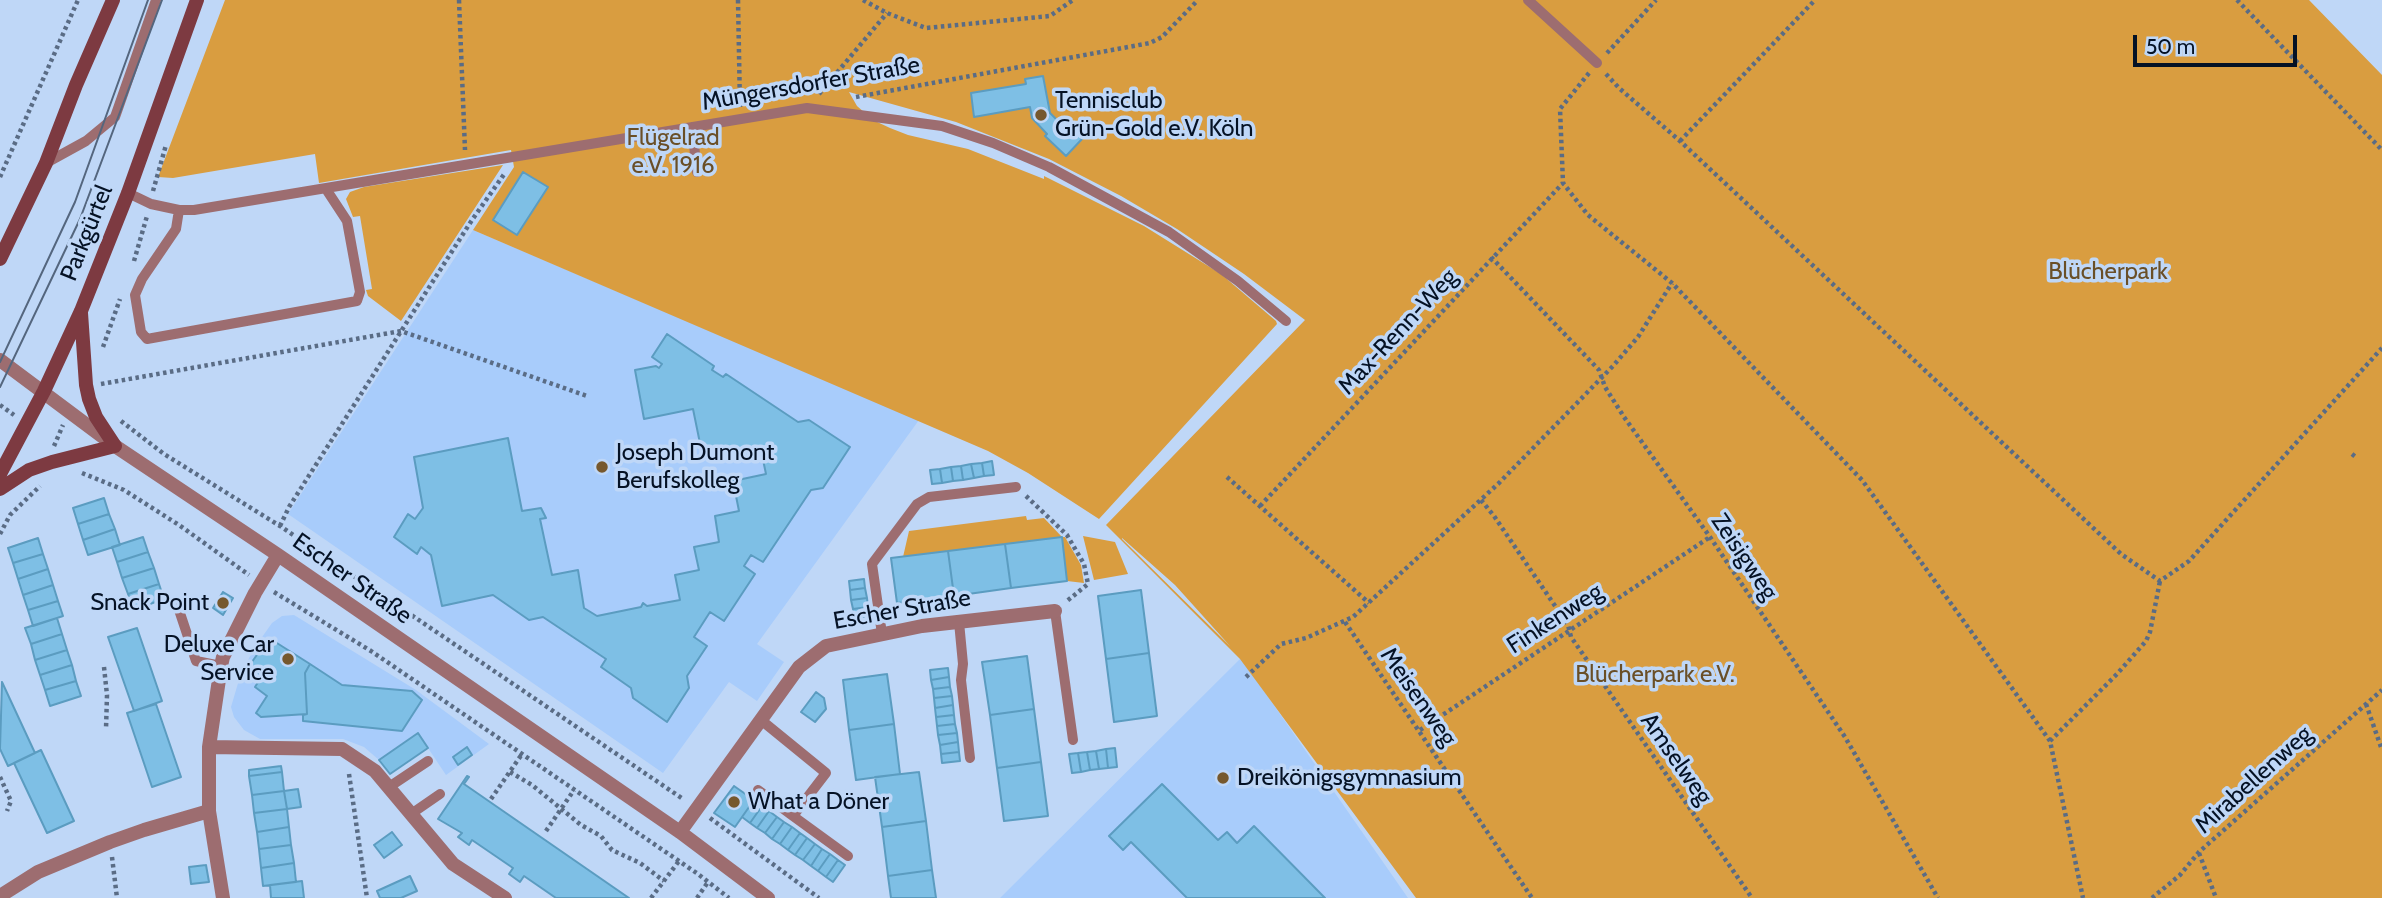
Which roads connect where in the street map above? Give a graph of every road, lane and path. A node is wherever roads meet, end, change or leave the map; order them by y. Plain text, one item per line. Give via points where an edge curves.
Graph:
1 (78, 0) edge
2 (113, 0) edge
3 (156, 0) edge
4 (197, 0) edge
5 (459, 0) edge
6 (737, 0) edge
7 (863, 0) edge
8 (1073, 0) edge
9 (1198, 0) edge
10 (1528, 0) edge
11 (1656, 0) edge
12 (1815, 0) edge
13 (2237, 0) edge
14 (887, 13) junction
15 (1597, 63) junction
16 (1619, 88) dead end
17 (849, 99) dead end
18 (807, 108) junction
19 (740, 118) junction
20 (692, 127) junction
21 (1680, 141) junction
22 (2382, 150) edge
23 (508, 158) junction
24 (46, 163) junction
25 (466, 165) junction
26 (697, 172) dead end
27 (0, 177) edge
28 (1563, 183) junction
29 (326, 189) junction
30 (128, 193) junction
31 (179, 210) junction
32 (4, 243) edge
33 (1491, 257) junction
34 (0, 259) edge
35 (1672, 283) junction
36 (80, 311) junction
37 (1286, 321) dead end
38 (401, 331) junction
39 (2382, 348) edge
40 (0, 360) edge
41 (1602, 379) junction
42 (44, 391) junction
43 (100, 396) dead end
44 (587, 396) dead end
45 (114, 413) dead end
46 (115, 446) junction
47 (0, 474) edge
48 (74, 475) dead end
49 (1227, 477) dead end
50 (47, 483) dead end
51 (1016, 487) joint
52 (0, 489) edge
53 (1480, 500) junction
54 (1260, 506) junction
55 (280, 526) junction
56 (0, 534) edge
57 (1710, 537) junction
58 (278, 555) junction
59 (2160, 580) junction
60 (261, 583) junction
61 (1369, 603) junction
62 (178, 607) dead end
63 (1055, 611) junction
64 (958, 622) junction
65 (1345, 622) junction
66 (1570, 631) junction
67 (882, 634) junction
68 (221, 666) junction
69 (104, 667) dead end
70 (1246, 677) dead end
71 (2382, 690) edge
72 (2366, 705) junction
73 (761, 720) junction
74 (106, 729) dead end
75 (1420, 730) junction
76 (1073, 740) dead end
77 (2050, 741) junction
78 (209, 747) junction
79 (2382, 750) edge
80 (522, 754) junction
81 (354, 757) junction
82 (970, 758) dead end
83 (428, 761) dead end
84 (510, 772) junction
85 (0, 777) edge
86 (389, 788) junction
87 (574, 790) junction
88 (758, 790) dead end
89 (440, 794) dead end
90 (491, 799) dead end
91 (697, 808) junction
92 (561, 810) junction
93 (7, 811) dead end
94 (209, 811) junction
95 (411, 814) junction
96 (793, 816) junction
97 (546, 831) dead end
98 (680, 832) junction
99 (110, 842) junction
100 (2199, 852) junction
101 (848, 856) dead end
102 (679, 861) junction
103 (664, 881) junction
104 (708, 882) junction
105 (9, 894) edge
106 (2081, 897) edge
107 (117, 898) edge
108 (223, 898) edge
109 (367, 898) edge
110 (505, 898) edge
111 (651, 898) edge
112 (697, 898) edge
113 (729, 898) edge
114 (768, 898) edge
115 (820, 898) edge
116 (1532, 898) edge
117 (1752, 898) edge
118 (1938, 898) edge
119 (2152, 898) edge
120 (2216, 898) edge

1 - 27 path
2 - 24 main road
3 - 24 lane via 115,117 86,141
4 - 30 main road, Parkgürtel
5 - 25 path
6 - 19 path
7 - 14 path
8 - 14 path via 1050,16 926,29
9 - 17 path, Müngersdorfer Straße via 1162,37 1150,43
10 - 15 lane
11 - 15 path
12 - 21 path
13 - 22 path
14 - 18 path
15 - 28 path via 1560,109
16 - 21 path
18 - 19 lane, Müngersdorfer Straße
18 - 37 lane, Müngersdorfer Straße via 942,125 1049,167 1169,232
19 - 20 lane, Müngersdorfer Straße
20 - 23 lane, Müngersdorfer Straße
20 - 26 lane
21 - 59 path via 2121,554
23 - 25 lane, Müngersdorfer Straße
23 - 38 path via 508,168
24 - 32 main road
25 - 29 lane, Müngersdorfer Straße
28 - 33 path, Max-Renn-Weg
28 - 35 path via 1588,215
29 - 31 lane, Müngersdorfer Straße
29 - 31 lane via 347,221 358,301 147,339 141,332 135,295 176,229
30 - 31 lane, Müngersdorfer Straße
30 - 36 main road, Parkgürtel
32 - 34 main road
33 - 41 path, Zeisigweg via 1599,370
33 - 54 path, Max-Renn-Weg
35 - 41 path via 1638,337
35 - 77 path via 1862,480
36 - 42 main road, Parkgürtel
36 - 46 main road via 89,399
38 - 43 path via 98,384
38 - 44 path
38 - 55 path
39 - 59 path via 2189,561
40 - 42 street, Escher Straße
41 - 53 path
41 - 57 path, Zeisigweg
42 - 46 street, Escher Straße
42 - 47 main road, Parkgürtel
45 - 55 path via 164,454
46 - 52 main road via 29,470
46 - 58 street, Escher Straße
48 - 60 path via 84,472 124,490
49 - 54 path
50 - 56 path via 10,515
51 - 63 path via 1067,535 1084,564 1088,584
51 - 67 lane via 929,498 917,505 872,564
53 - 61 path
53 - 66 path, Amselweg
54 - 61 path
55 - 91 path
57 - 66 path, Finkenweg
57 - 118 path, Zeisigweg via 1845,737
58 - 60 street
58 - 98 street, Escher Straße
59 - 77 path via 2146,640
60 - 68 street
60 - 80 path
61 - 65 path
62 - 68 lane via 196,661
63 - 64 street, Escher Straße
63 - 76 lane
64 - 67 street, Escher Straße
64 - 82 lane
65 - 70 path via 1281,644
65 - 75 path, Meisenweg
66 - 75 path, Finkenweg
66 - 117 path, Amselweg
67 - 73 street, Escher Straße via 826,646 799,667
68 - 78 street
69 - 74 path
71 - 72 path, Mirabellenweg
72 - 79 path
72 - 100 path, Mirabellenweg
73 - 91 street, Escher Straße
73 - 96 lane via 826,774
75 - 116 path, Meisenweg
77 - 106 path
78 - 81 street via 342,749
78 - 94 street
80 - 84 path
80 - 87 path
81 - 86 street
81 - 109 path via 349,773
83 - 86 lane
84 - 90 path
84 - 92 path
85 - 93 path via 11,801
86 - 95 street
87 - 92 path
87 - 102 path
88 - 96 lane
89 - 95 lane
91 - 98 street, Escher Straße
91 - 115 path
92 - 97 path
92 - 103 path via 601,836 612,850
94 - 99 street
94 - 108 street
95 - 110 street via 453,864
96 - 101 lane
98 - 114 street, Escher Straße
99 - 105 street via 38,872
99 - 107 path
100 - 119 path, Mirabellenweg
100 - 120 path
102 - 103 path
102 - 104 path
103 - 111 path
104 - 112 path
104 - 113 path

